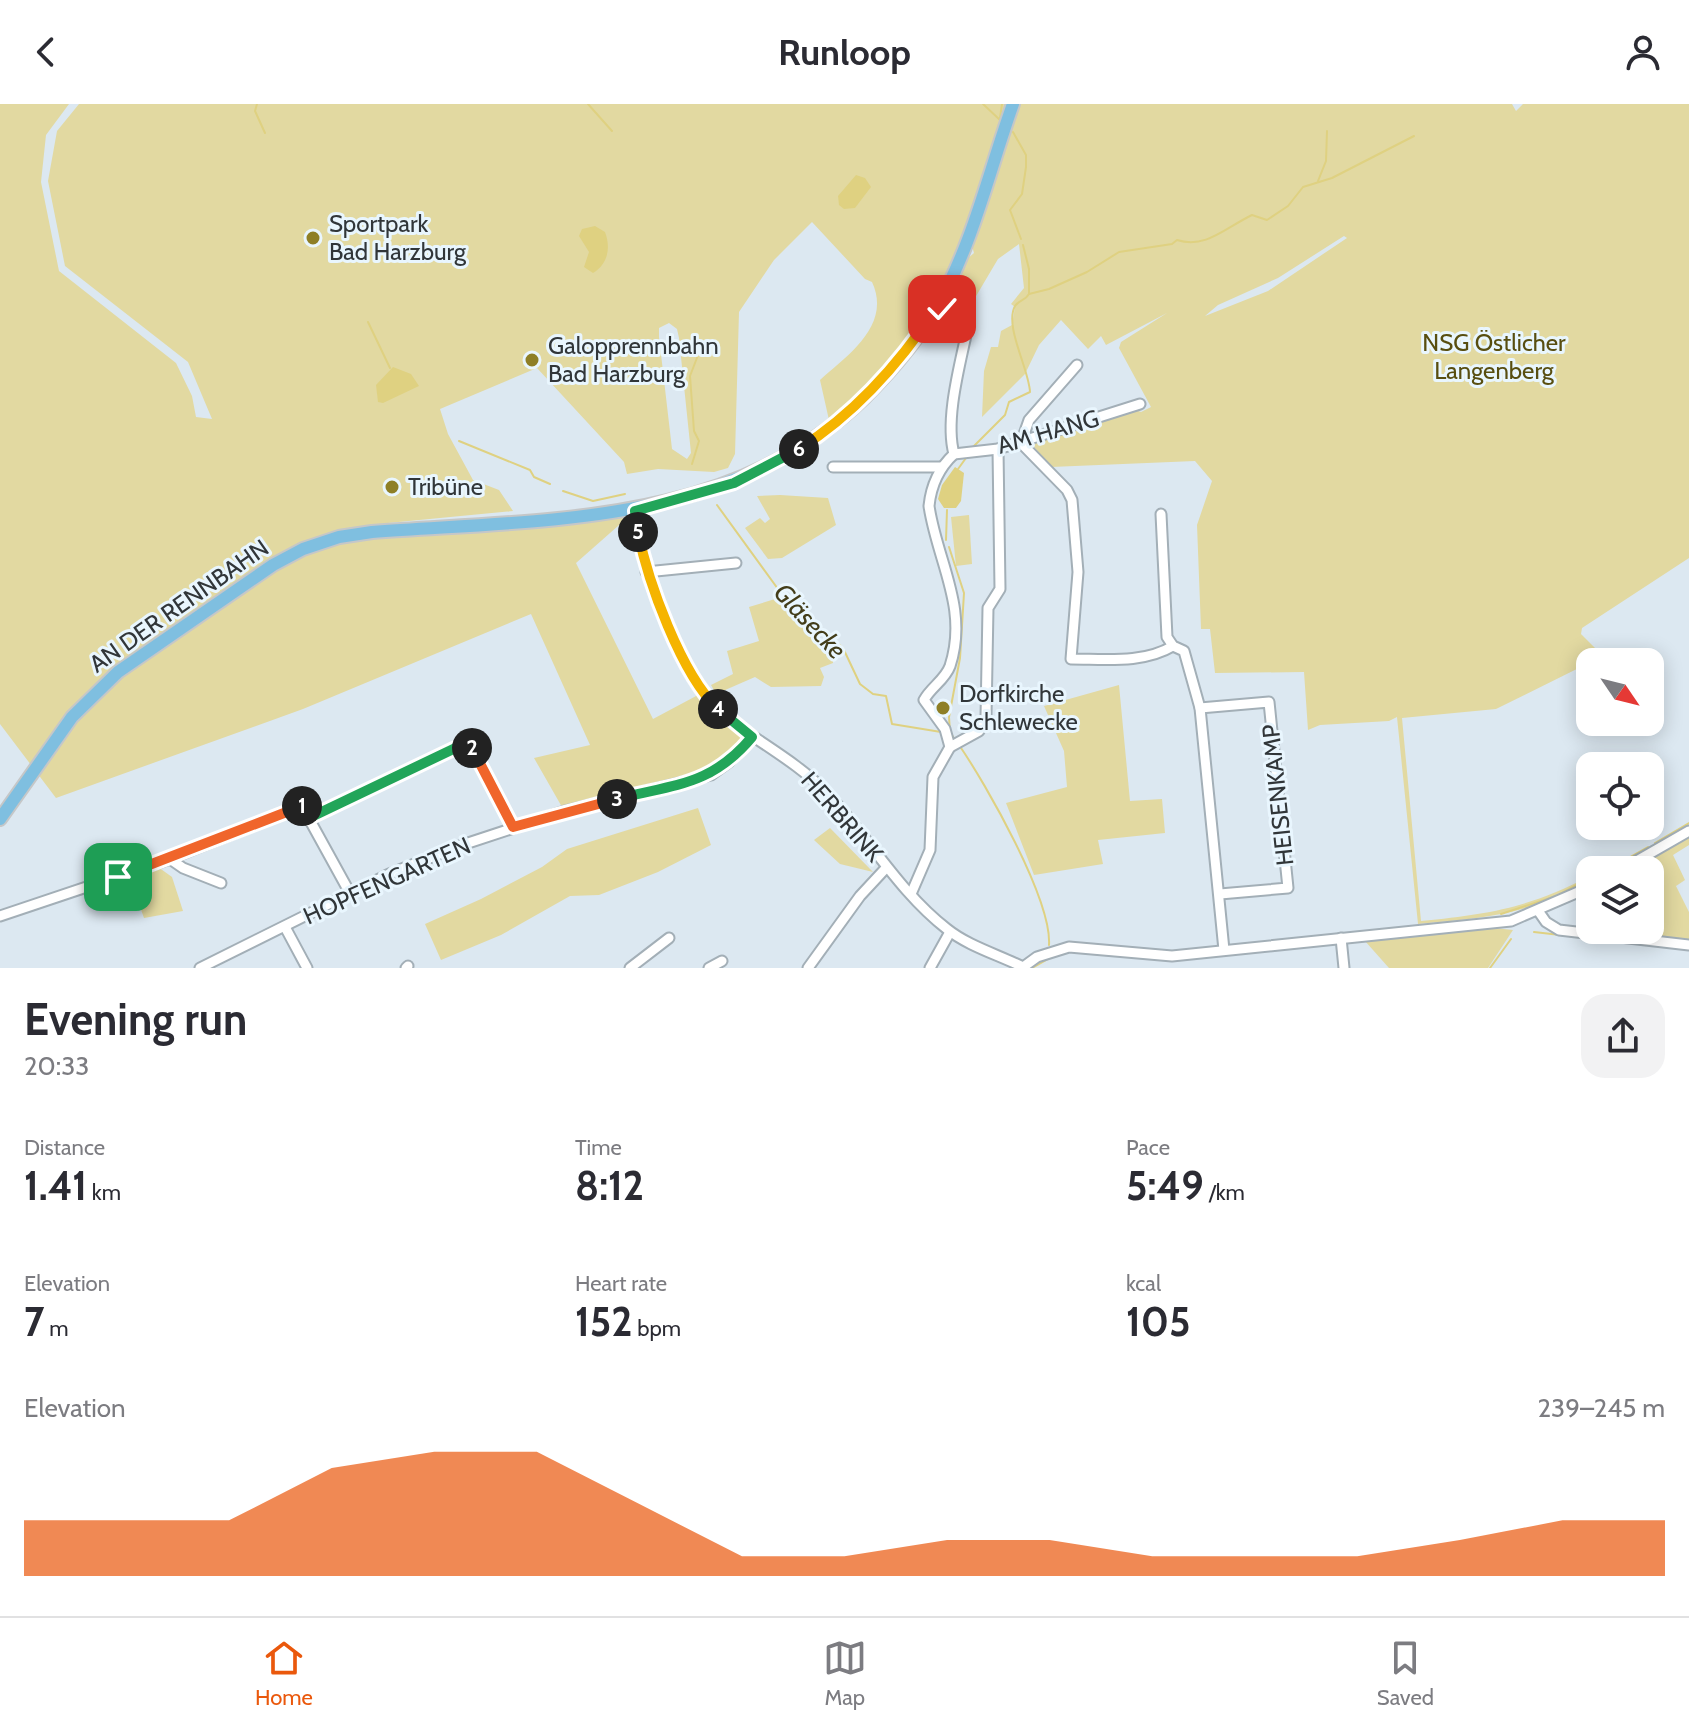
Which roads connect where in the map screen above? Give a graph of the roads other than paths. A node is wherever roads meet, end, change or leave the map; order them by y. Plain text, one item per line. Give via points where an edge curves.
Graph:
1 (1013, 104) edge
2 (937, 307) junction
3 (1077, 365) dead end
4 (1140, 404) dead end
5 (1021, 443) junction
6 (998, 449) junction
7 (962, 453) junction
8 (833, 467) dead end
9 (942, 467) junction
10 (635, 511) junction
11 (1161, 514) dead end
12 (736, 563) dead end
13 (646, 572) junction
14 (1173, 646) junction
15 (1200, 708) junction
16 (752, 737) junction
17 (953, 740) junction
18 (309, 818) junction
19 (0, 819) edge
20 (513, 827) junction
21 (1689, 831) edge
22 (1647, 856) edge
23 (170, 859) junction
24 (886, 868) junction
25 (221, 883) dead end
26 (911, 894) junction
27 (1220, 894) junction
28 (1576, 894) edge
29 (351, 895) junction
30 (1539, 912) junction
31 (0, 916) edge
32 (285, 927) junction
33 (950, 932) junction
34 (669, 938) dead end
35 (1341, 938) junction
36 (1689, 945) edge
37 (1224, 950) junction
38 (722, 961) dead end
39 (200, 968) edge
40 (307, 968) edge
41 (630, 968) edge
42 (709, 968) edge
43 (808, 968) edge
44 (930, 968) edge
45 (1023, 968) edge
46 (1344, 968) edge

1 - 2 main road, AN DER RENNBAHN via 968,241
2 - 7 street via 969,321 951,444
2 - 10 main road, AN DER RENNBAHN via 879,383 806,444 734,483
3 - 5 street via 1029,420
4 - 5 street, AM HANG
5 - 6 street, AM HANG
5 - 14 street via 1072,500 1078,572 1071,659 1138,658
6 - 7 street, AM HANG
6 - 17 street via 1000,589 988,608 986,717 979,731
7 - 9 street
8 - 9 street
9 - 17 street via 930,490 929,506 957,617 950,665 924,700
10 - 13 street, HERBRINK
10 - 19 main road, AN DER RENNBAHN via 372,532 303,549 188,621 98,689 50,746
11 - 14 street via 1164,618
12 - 13 street
13 - 16 street, HERBRINK via 699,687
14 - 15 street via 1184,651
15 - 27 street
15 - 27 street, HEISENKAMP via 1269,702 1288,888
16 - 20 street, HOPFENGARTEN via 729,762 703,778
16 - 24 street, HERBRINK via 804,770 838,804
17 - 26 street via 933,777 930,850
18 - 20 street via 468,742
18 - 23 street via 302,806
18 - 29 street
20 - 29 street, HOPFENGARTEN via 400,870
21 - 22 street
23 - 25 street
23 - 31 street
24 - 26 street, HERBRINK
24 - 43 street
26 - 33 street, HERBRINK
27 - 37 street
28 - 30 street
29 - 32 street, HOPFENGARTEN
30 - 35 street via 1511,921
30 - 36 street via 1559,930
32 - 39 street, HOPFENGARTEN
32 - 40 street
33 - 44 street
33 - 45 street, HERBRINK
34 - 41 street
35 - 37 street
35 - 46 street
37 - 45 street via 1172,956 1069,947 1037,957
38 - 42 street

